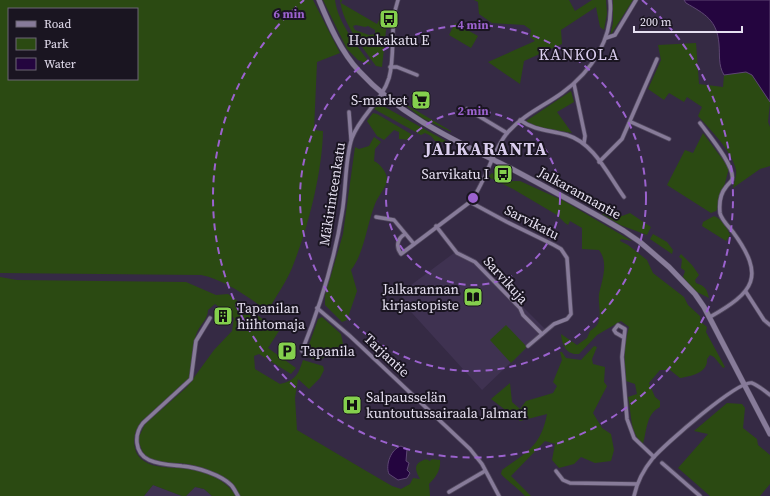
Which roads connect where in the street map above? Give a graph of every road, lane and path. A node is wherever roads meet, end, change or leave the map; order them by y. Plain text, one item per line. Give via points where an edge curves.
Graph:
1 (319, 0) edge
2 (398, 0) edge
3 (610, 0) edge
4 (636, 0) edge
5 (606, 38) junction
6 (657, 60) dead end
7 (390, 67) junction
8 (417, 75) dead end
9 (574, 84) junction
10 (382, 93) junction
11 (467, 109) dead end
12 (349, 112) dead end
13 (520, 120) junction
14 (631, 122) junction
15 (700, 123) dead end
16 (507, 133) junction
17 (669, 139) dead end
18 (351, 141) junction
19 (584, 143) junction
20 (492, 159) junction
21 (599, 162) junction
22 (624, 197) dead end
23 (470, 202) junction
24 (376, 216) dead end
25 (436, 226) junction
26 (405, 234) junction
27 (414, 244) junction
28 (746, 292) junction
29 (317, 308) junction
30 (710, 317) junction
31 (210, 318) dead end
32 (770, 325) edge
33 (542, 334) junction
34 (623, 337) dead end
35 (528, 346) dead end
36 (302, 351) dead end
37 (745, 384) junction
38 (770, 395) edge
39 (770, 434) edge
40 (654, 457) junction
41 (662, 463) dead end
42 (485, 471) junction
43 (556, 471) dead end
44 (637, 484) junction
45 (449, 492) dead end
46 (238, 496) edge
47 (499, 496) edge
48 (634, 496) edge
49 (700, 496) edge

1 - 10 main road, Jalkarannantie via 351,62
2 - 7 street, Mäkirinteenkatu
3 - 5 street via 610,22
4 - 5 street via 615,35
5 - 9 street via 587,70
6 - 14 street
7 - 8 street
7 - 10 street, Mäkirinteenkatu
9 - 13 street
9 - 19 street
10 - 18 street, Mäkirinteenkatu
10 - 20 main road, Jalkarannantie via 416,119
11 - 16 street
12 - 18 street
13 - 16 street
13 - 19 street via 529,126 566,135
14 - 17 street
14 - 21 street via 622,138
15 - 28 street via 731,168 731,181 720,198 720,214 743,246 751,263 751,284
16 - 20 street
18 - 29 street, Mäkirinteenkatu via 340,226
19 - 21 street
20 - 23 street
20 - 30 main road, Jalkarannantie via 608,221 640,242 690,289
21 - 22 street
23 - 25 street
23 - 33 street, Sarvikatu via 565,253 571,314
24 - 26 street via 394,220
25 - 27 street
25 - 33 street, Sarvikuja via 457,253 480,266
26 - 27 street
26 - 27 street via 399,239 397,246 401,254
28 - 30 street
28 - 32 street
29 - 36 street, Mäkirinteenkatu
29 - 42 street, Tarjantie via 453,432 476,456
30 - 37 main road, Jalkarannantie
31 - 46 street via 196,341 191,379 143,423 138,430 137,445 147,460 158,464 192,468 215,476 231,486
33 - 35 street, Sarvikatu
34 - 40 street via 627,419 634,438
37 - 38 street via 752,383
37 - 39 main road, Jalkarannantie
37 - 40 street via 726,395
40 - 44 street
41 - 49 street
42 - 45 street
42 - 47 street, Tarjantie
43 - 44 street via 563,480 570,483
44 - 48 street

